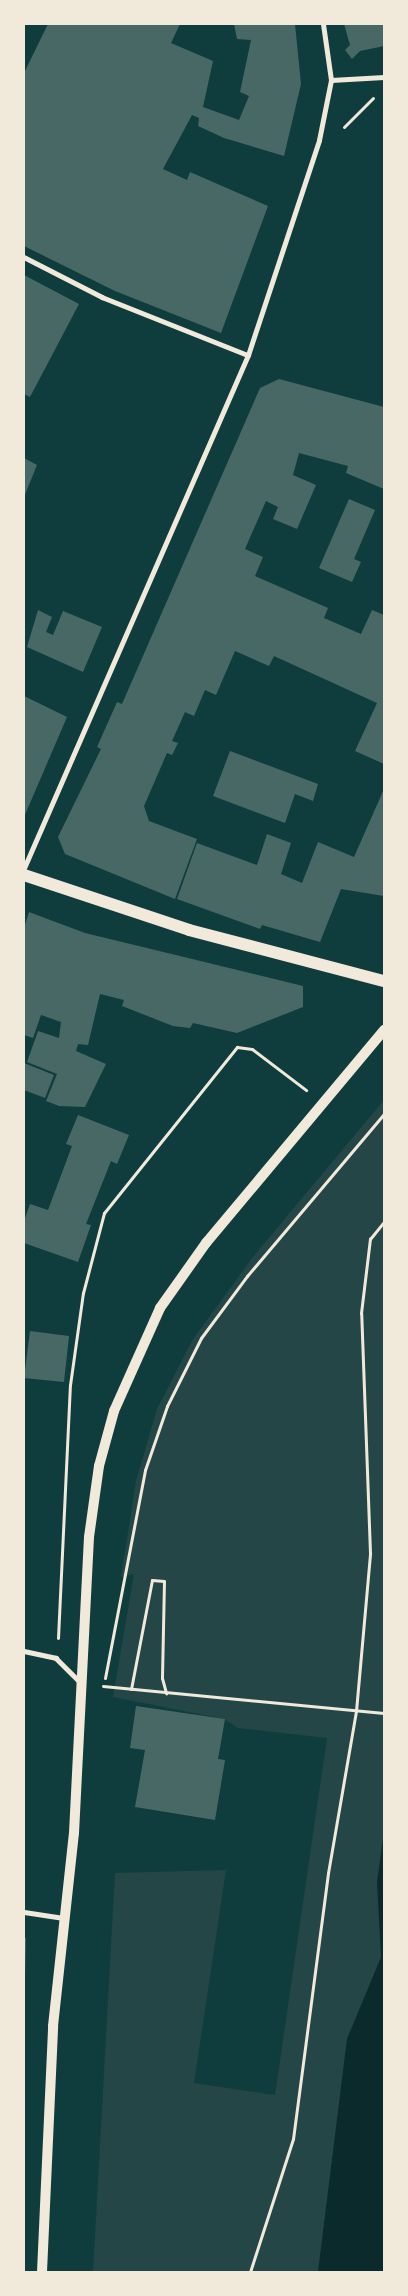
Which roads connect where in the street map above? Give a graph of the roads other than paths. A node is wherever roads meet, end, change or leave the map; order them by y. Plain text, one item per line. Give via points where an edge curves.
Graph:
1 (323, 24) edge
2 (384, 77) edge
3 (331, 80) junction
4 (24, 257) edge
5 (248, 355) junction
6 (24, 868) edge
7 (24, 875) edge
8 (384, 981) edge
9 (384, 1030) edge
10 (24, 1651) edge
11 (82, 1684) junction
12 (24, 1912) edge
13 (64, 1918) junction
14 (42, 2272) edge

1 - 3 street
2 - 3 street
3 - 5 street via 319,140
4 - 5 street via 102,297
5 - 6 street
7 - 8 main road via 189,930
9 - 11 main road via 206,1243 160,1308 135,1356 99,1466 89,1537
10 - 11 street via 56,1658
11 - 13 main road
12 - 13 street
13 - 14 main road via 53,2026

